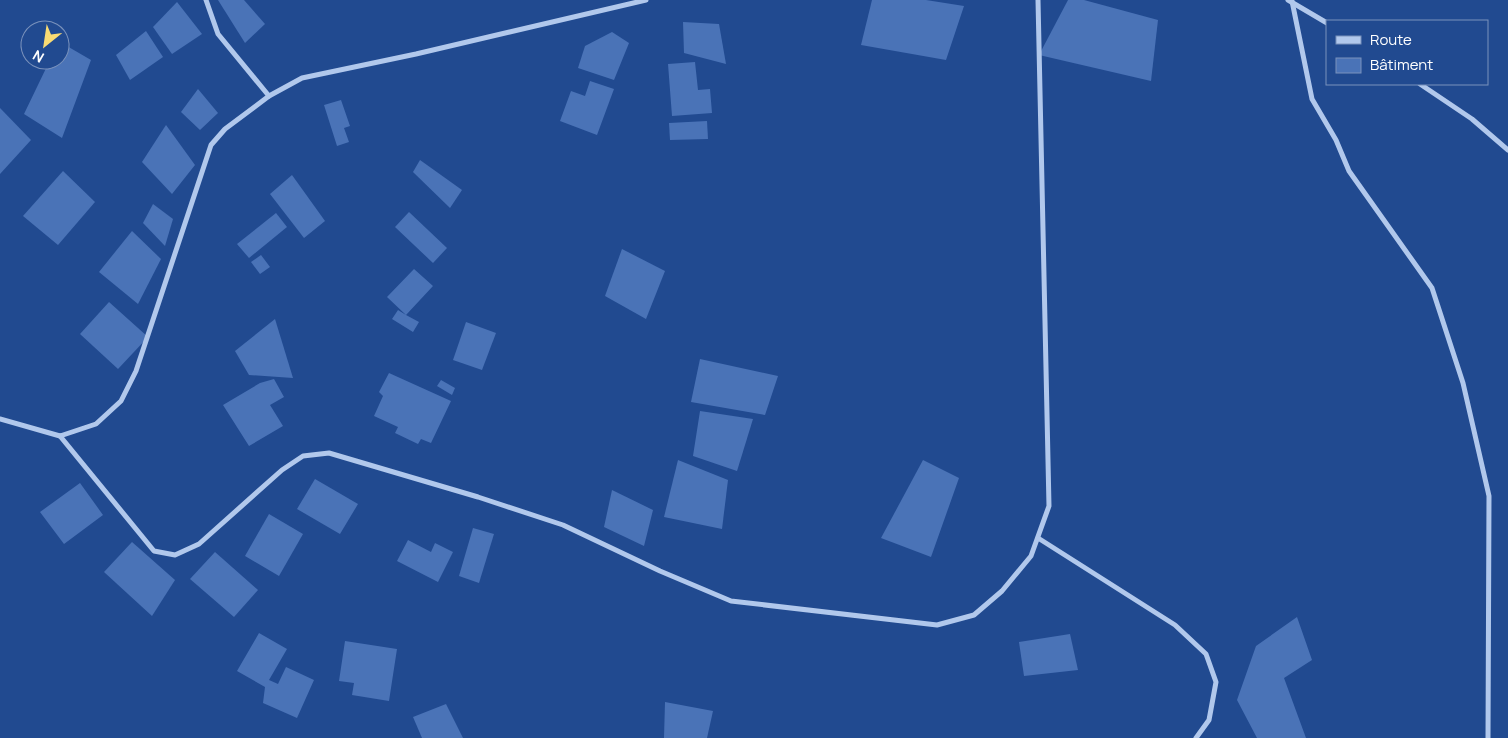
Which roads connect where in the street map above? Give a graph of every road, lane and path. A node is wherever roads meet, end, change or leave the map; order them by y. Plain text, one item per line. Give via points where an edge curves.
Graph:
1 (206, 0) edge
2 (646, 0) edge
3 (1038, 0) edge
4 (1290, 1) edge
5 (1326, 22) edge
6 (1421, 85) edge
7 (269, 96) junction
8 (1508, 150) edge
9 (0, 419) edge
10 (60, 436) junction
11 (1038, 538) junction
12 (1196, 738) edge
13 (1488, 738) edge

1 - 7 street via 218,34
2 - 7 street via 302,78
3 - 11 street via 1050,506
4 - 5 street
4 - 13 street via 1312,99 1336,140 1349,171 1432,288 1463,383 1489,496
6 - 8 street via 1472,119
7 - 10 street via 225,129 211,145 136,371 121,401 96,424
9 - 10 street
10 - 11 street via 154,551 175,555 199,544 289,465 303,456 329,453 563,525 731,601 937,625 974,615 1002,591 1031,556
11 - 12 street via 1175,625 1206,654 1216,682 1209,720

